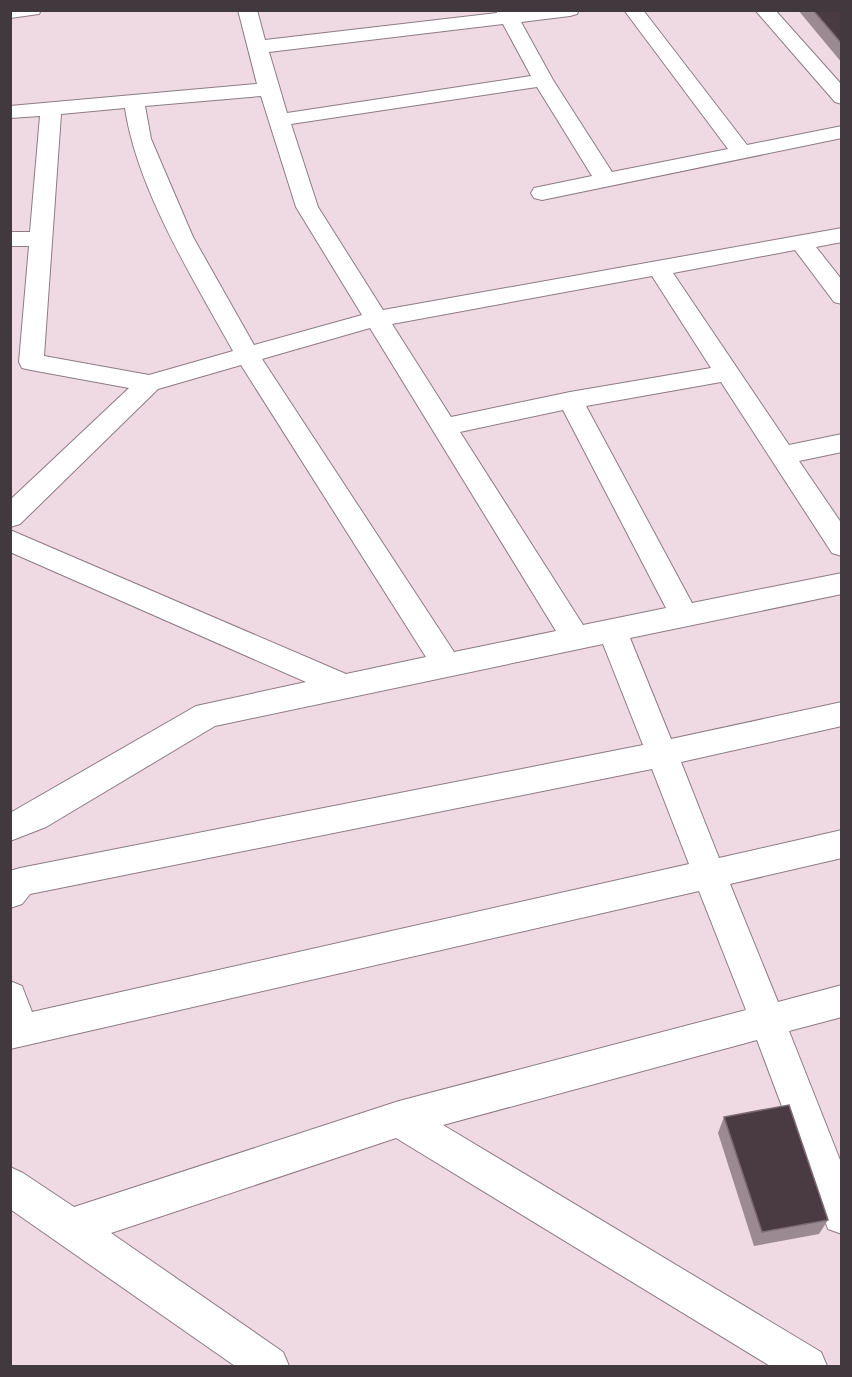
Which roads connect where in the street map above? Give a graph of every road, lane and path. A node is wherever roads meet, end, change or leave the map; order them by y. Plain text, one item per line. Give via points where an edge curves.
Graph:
1 (32, 10) edge
2 (247, 10) edge
3 (384, 10) edge
4 (570, 10) edge
5 (633, 10) edge
6 (764, 10) edge
7 (10, 12) edge
8 (506, 15) edge
9 (394, 32) junction
10 (257, 47) junction
11 (543, 80) junction
12 (268, 89) junction
13 (842, 98) edge
14 (134, 102) junction
15 (51, 108) junction
16 (10, 112) edge
17 (279, 120) junction
18 (842, 132) edge
19 (741, 152) junction
20 (605, 179) junction
21 (542, 193) dead end
22 (842, 235) edge
23 (41, 238) junction
24 (10, 239) edge
25 (801, 242) junction
26 (659, 269) junction
27 (842, 297) edge
28 (375, 319) junction
29 (247, 355) junction
30 (21, 359) edge
31 (728, 372) junction
32 (149, 383) junction
33 (570, 400) junction
34 (443, 427) junction
35 (842, 443) edge
36 (782, 455) junction
37 (10, 517) edge
38 (10, 540) edge
39 (842, 546) edge
40 (842, 583) edge
41 (684, 616) junction
42 (613, 631) junction
43 (576, 639) junction
44 (447, 666) junction
45 (344, 686) junction
46 (842, 714) edge
47 (662, 754) junction
48 (10, 828) edge
49 (842, 844) edge
50 (710, 874) junction
51 (10, 894) edge
52 (10, 997) edge
53 (842, 1001) edge
54 (767, 1019) junction
55 (15, 1032) edge
56 (399, 1119) junction
57 (10, 1186) edge
58 (842, 1215) edge
59 (69, 1228) junction
60 (269, 1366) edge
61 (807, 1366) edge

1 - 7 street
2 - 10 street
3 - 9 street
4 - 8 street
5 - 19 street
6 - 13 street
8 - 9 street
8 - 11 street
9 - 10 street
10 - 12 street
11 - 17 street
11 - 20 street
12 - 14 street
12 - 17 street
14 - 15 street
14 - 29 street via 140,139 178,226
15 - 16 street
15 - 23 street
17 - 28 street via 307,207
18 - 19 street
19 - 20 street
20 - 21 street
22 - 25 street
23 - 24 street
23 - 30 street
25 - 26 street
25 - 27 street
26 - 28 street
26 - 31 street
28 - 29 street
28 - 34 street
29 - 32 street
29 - 44 street
30 - 32 street
31 - 33 street
31 - 36 street
32 - 37 street
33 - 34 street
33 - 41 street
34 - 43 street
35 - 36 street
36 - 39 street
38 - 45 street
40 - 41 street
41 - 42 street
42 - 43 street
42 - 47 street
43 - 44 street
44 - 45 street
45 - 48 street via 207,715
46 - 47 street
47 - 50 street
47 - 51 street via 20,882
49 - 50 street
50 - 54 street
50 - 55 street
52 - 55 street
53 - 54 street
54 - 56 street
54 - 58 street
56 - 59 street
56 - 61 street
57 - 59 street
59 - 60 street

